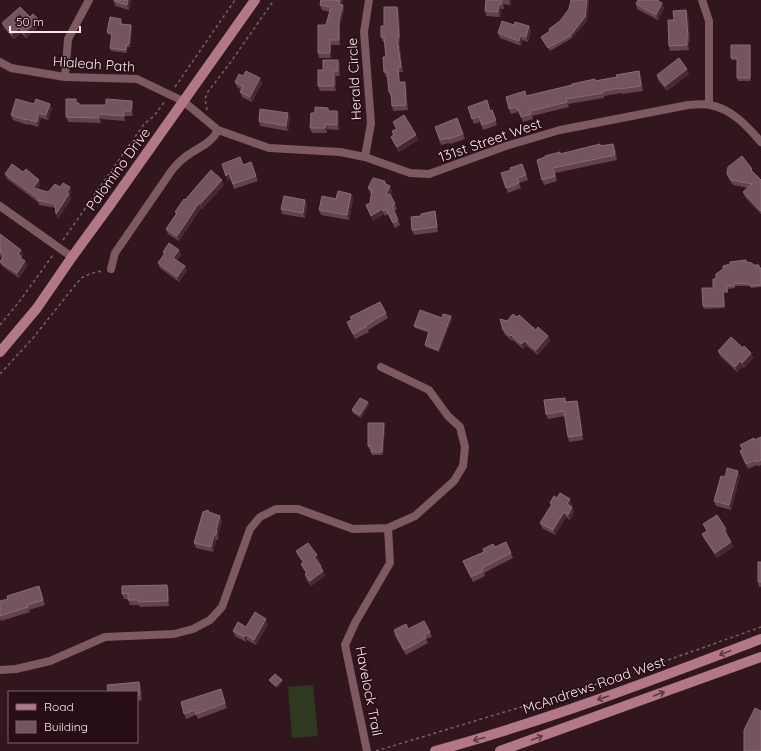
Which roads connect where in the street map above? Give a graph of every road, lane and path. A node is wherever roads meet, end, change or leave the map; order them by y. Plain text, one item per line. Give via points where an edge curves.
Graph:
1 (89, 0) edge
2 (235, 0) edge
3 (255, 0) edge
4 (274, 0) edge
5 (369, 0) edge
6 (702, 0) edge
7 (0, 62) edge
8 (65, 77) junction
9 (170, 94) junction
10 (183, 101) junction
11 (709, 104) junction
12 (207, 120) junction
13 (218, 130) junction
14 (761, 142) edge
15 (365, 157) junction
16 (0, 206) edge
17 (58, 247) junction
18 (72, 257) junction
19 (111, 269) joint
20 (0, 325) edge
21 (0, 352) edge
22 (381, 367) dead end
23 (0, 374) edge
24 (388, 528) junction
25 (761, 627) edge
26 (761, 639) edge
27 (761, 657) edge
28 (0, 670) edge
29 (367, 751) edge
30 (376, 751) edge
31 (435, 751) edge
32 (500, 751) edge

1 - 8 street via 68,39
2 - 9 path
3 - 10 main road, Palomino Drive
4 - 12 path via 207,93
5 - 15 street, Herald Circle via 364,32 371,123
6 - 11 street via 709,21
7 - 8 street, Hialeah Path via 11,68
8 - 9 street, Hialeah Path via 138,79
9 - 10 street, Hialeah Path
9 - 17 path via 154,116 144,124
10 - 12 street, 131st Street West
10 - 18 main road, Palomino Drive
11 - 14 street, 131st Street West via 722,108 744,123
11 - 15 street, 131st Street West via 688,105 560,130 506,146 429,174 410,173
12 - 13 street, 131st Street West
13 - 15 street, 131st Street West via 269,148 340,152
13 - 19 street via 205,145 181,160 172,170 115,253
16 - 17 street
17 - 18 street
17 - 20 path
18 - 21 main road, Palomino Drive via 37,308
19 - 23 path via 81,278 33,338
22 - 24 street via 430,390 448,416 460,427 465,447 463,466 454,481 416,516
24 - 28 street via 353,529 298,509 276,509 260,517 250,530 222,607 210,620 193,629 174,634 105,637 50,661
24 - 29 street, Havelock Trail via 390,563 354,623 345,645
25 - 30 path via 623,676
26 -> 31 main road, McAndrews Road West via 632,688 489,736
32 -> 27 main road, McAndrews Road West

